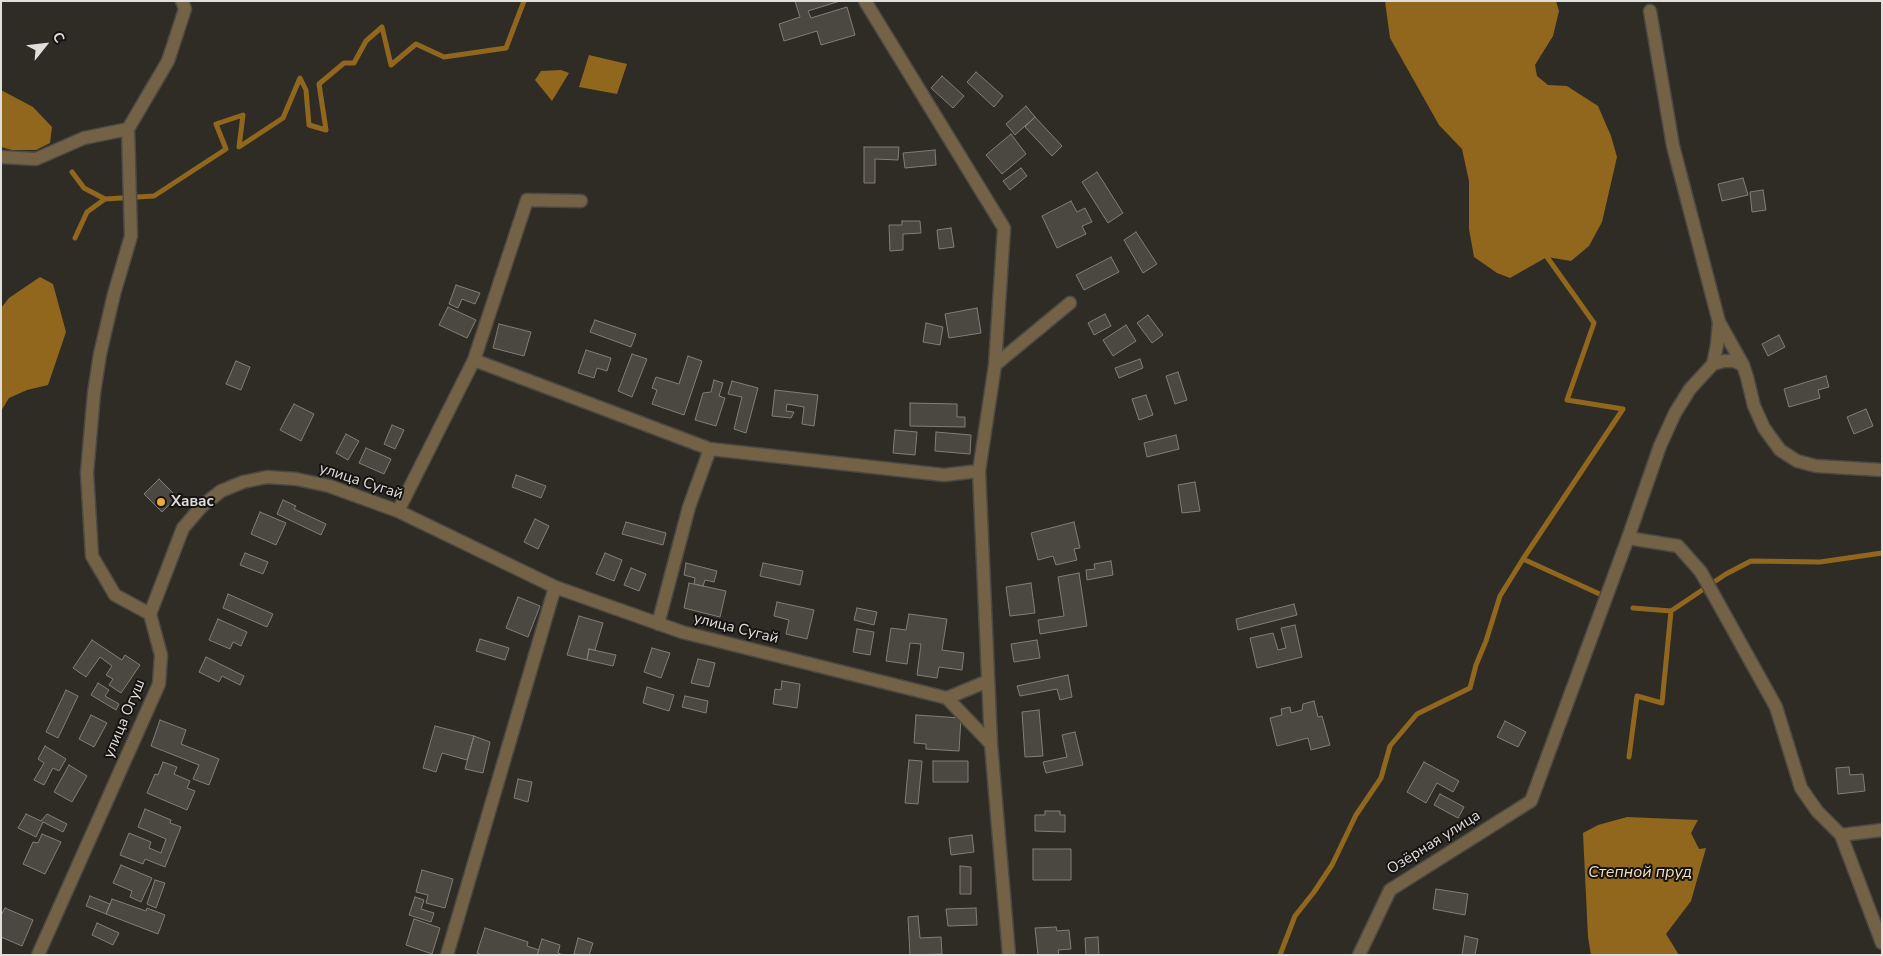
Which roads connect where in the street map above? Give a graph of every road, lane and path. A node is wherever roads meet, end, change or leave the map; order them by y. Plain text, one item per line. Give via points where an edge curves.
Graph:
1 (182, 1) edge
2 (865, 1) edge
3 (1650, 11) dead end
4 (128, 129) junction
5 (1, 158) edge
6 (582, 201) dead end
7 (1070, 303) dead end
8 (1719, 322) junction
9 (474, 360) junction
10 (1713, 364) junction
11 (995, 365) junction
12 (1743, 366) junction
13 (710, 449) junction
14 (1882, 470) edge
15 (979, 471) junction
16 (398, 511) junction
17 (1628, 538) junction
18 (555, 587) junction
19 (150, 614) junction
20 (658, 624) junction
21 (988, 681) junction
22 (947, 698) junction
23 (991, 744) junction
24 (1882, 830) edge
25 (1841, 836) junction
26 (1882, 943) edge
27 (38, 955) edge
28 (446, 955) edge
29 (1009, 955) edge
30 (1359, 955) edge

1 - 4 street via 185,8 168,61
2 - 11 street via 1004,228
3 - 8 street via 1672,146
4 - 5 street via 84,138 36,159
4 - 19 street via 131,236 100,354 87,473 92,556 115,595
6 - 9 street via 527,200
7 - 11 street
8 - 10 street
8 - 12 street
9 - 13 street
9 - 16 street
10 - 12 street via 1729,361
10 - 17 street via 1690,389 1675,413
11 - 15 street
12 - 14 street via 1754,406 1764,428 1780,450 1797,461 1816,466
13 - 15 street via 944,475
13 - 20 street via 689,507
15 - 21 street
16 - 18 street, улица Сугай
16 - 19 street, улица Сугай via 329,486 296,479 267,478 243,482 221,491 202,506 183,528
17 - 25 street via 1678,546 1701,572 1776,707 1802,788 1817,811
17 - 30 street, Озёрная улица via 1531,802 1390,890
18 - 20 street, улица Сугай
18 - 28 street
19 - 27 street, улица Огуш via 161,655 160,684
20 - 22 street, улица Сугай
21 - 22 street
21 - 23 street
22 - 23 street
23 - 29 street
24 - 25 street
25 - 26 street

